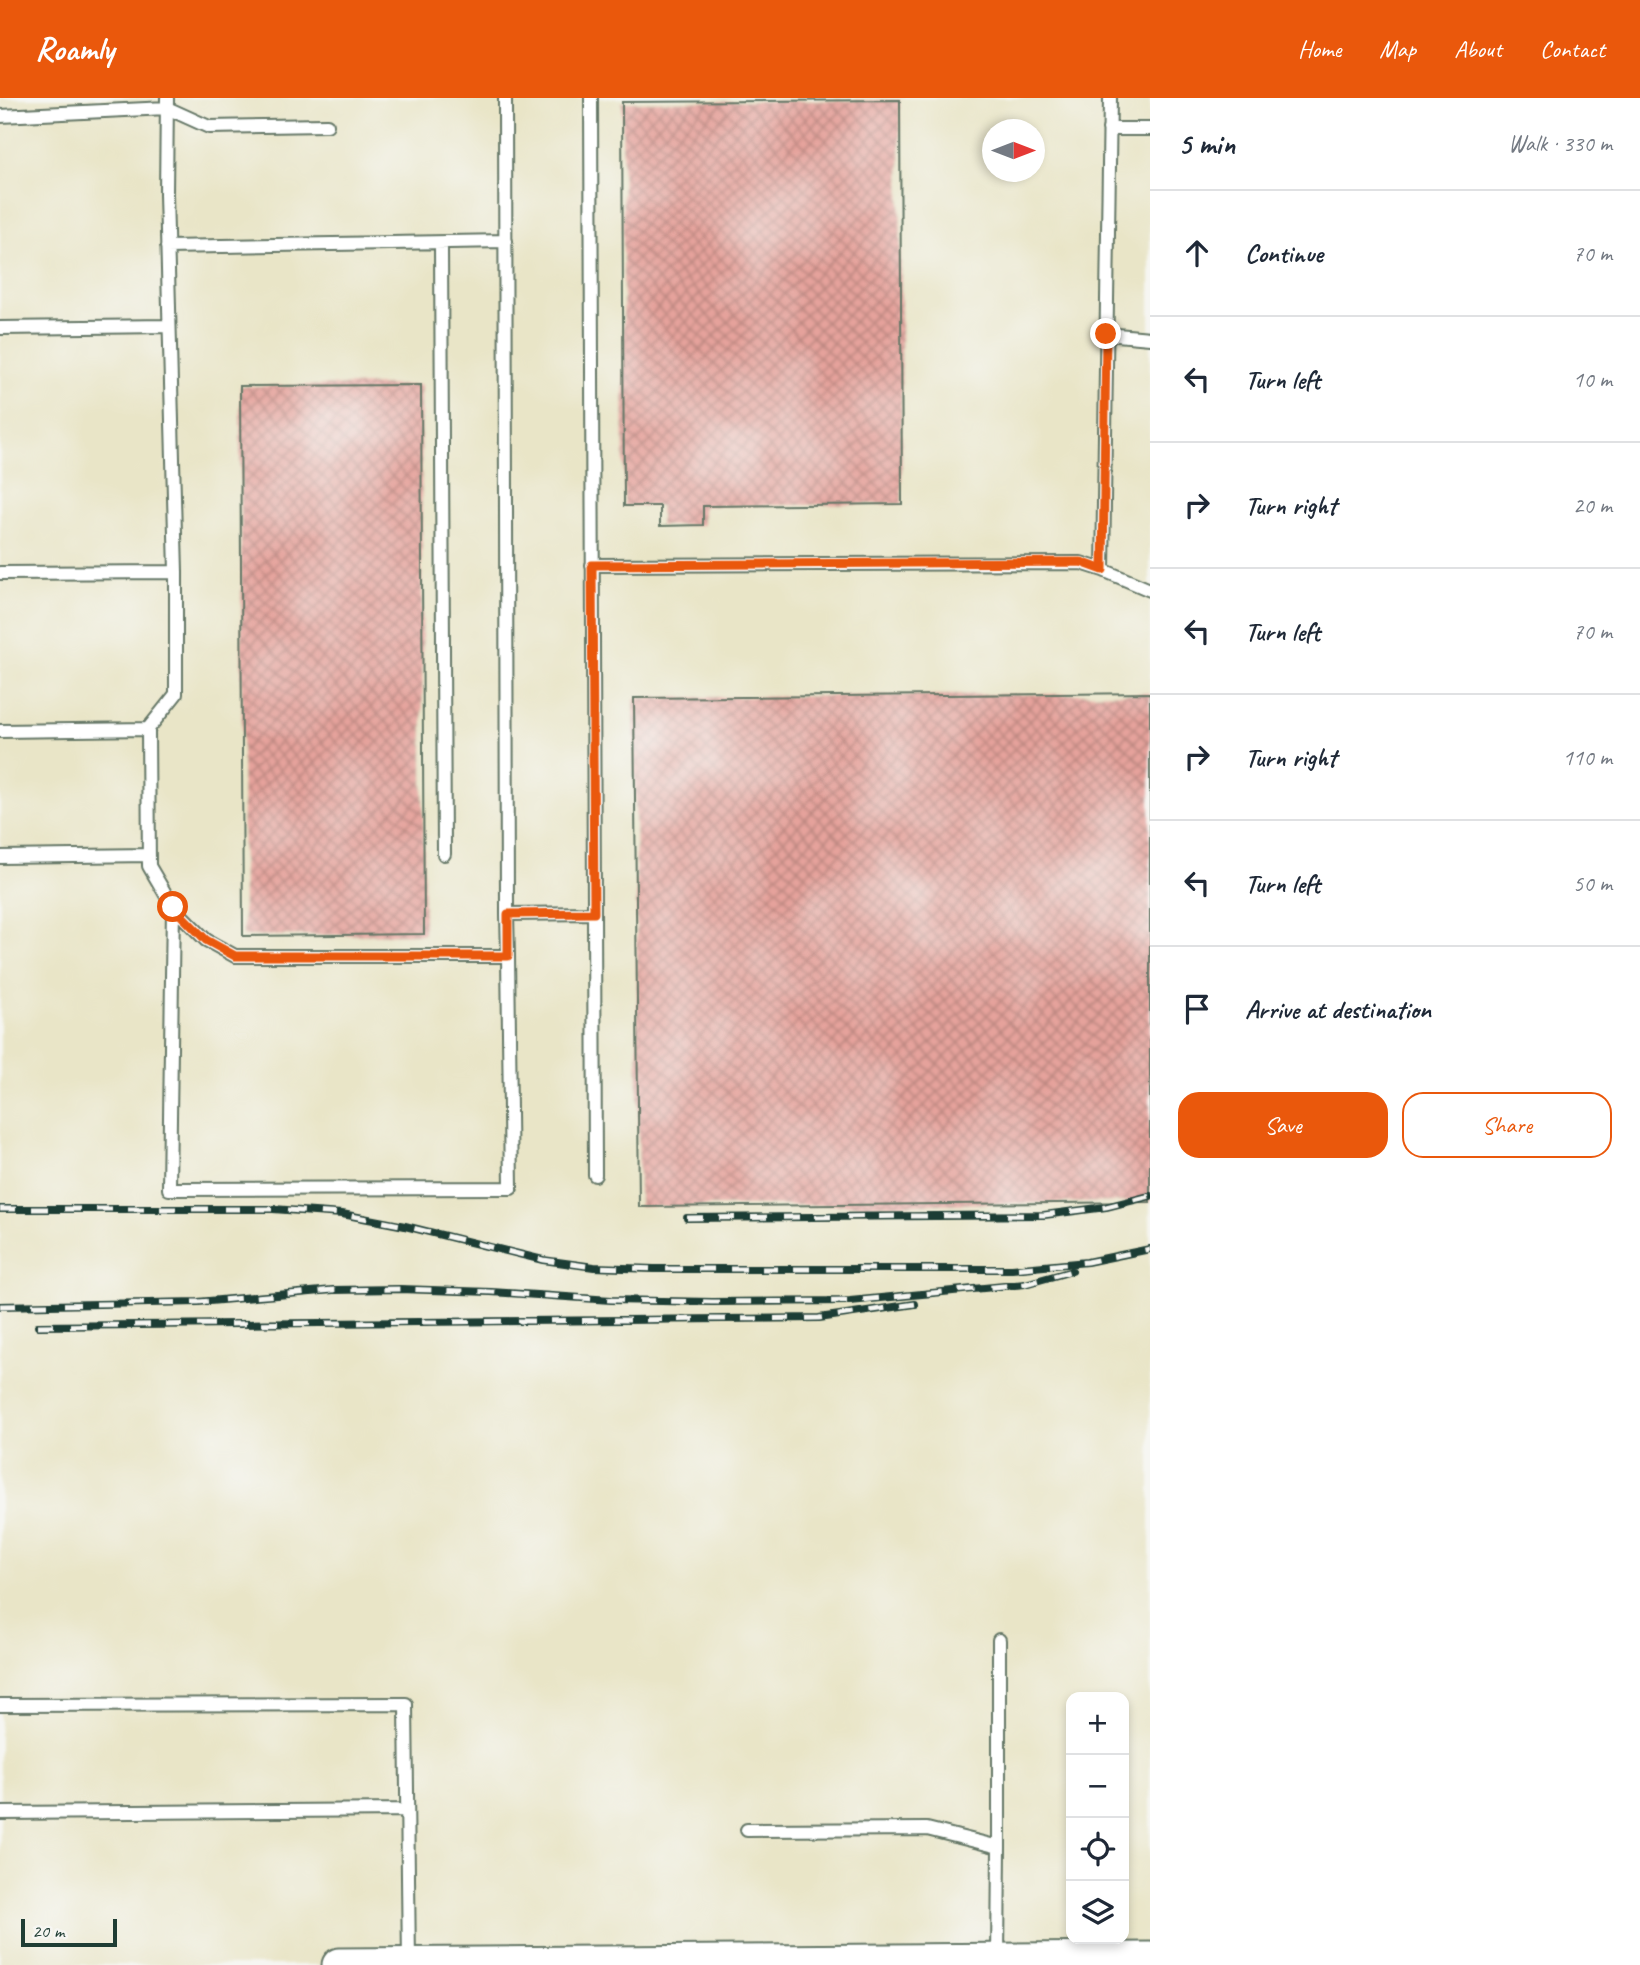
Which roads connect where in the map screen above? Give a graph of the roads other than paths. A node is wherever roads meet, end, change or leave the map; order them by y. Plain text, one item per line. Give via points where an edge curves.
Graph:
1 (505, 98) edge
2 (591, 98) edge
3 (1110, 98) edge
4 (167, 103) edge
5 (0, 116) edge
6 (327, 125) dead end
7 (1109, 129) junction
8 (1150, 130) edge
9 (506, 241) junction
10 (441, 243) junction
11 (167, 247) junction
12 (169, 326) junction
13 (0, 328) edge
14 (1106, 334) junction
15 (1150, 338) edge
16 (592, 565) junction
17 (1103, 570) junction
18 (176, 572) junction
19 (0, 573) edge
20 (1150, 590) edge
21 (148, 729) junction
22 (0, 731) edge
23 (444, 854) dead end
24 (149, 855) junction
25 (0, 857) edge
26 (173, 907) junction
27 (594, 913) junction
28 (508, 914) junction
29 (508, 956) junction
30 (595, 1175) dead end
31 (999, 1640) dead end
32 (0, 1705) edge
33 (407, 1810) junction
34 (0, 1813) edge
35 (747, 1830) dead end
36 (999, 1847) junction
37 (1150, 1959) edge
38 (1015, 1962) edge
39 (962, 1963) edge
40 (469, 1964) edge
41 (339, 1965) edge
42 (409, 1965) edge

1 - 9 lane
2 - 16 lane
3 - 7 lane
4 - 5 lane
4 - 6 lane via 209,127
4 - 11 lane
7 - 8 lane
7 - 14 lane
9 - 10 lane
9 - 28 lane
10 - 11 lane
10 - 23 lane
11 - 12 lane
12 - 13 lane
12 - 18 lane
14 - 15 lane
14 - 17 lane
16 - 17 lane via 1081,562
16 - 27 lane
17 - 20 lane
18 - 19 lane
18 - 21 lane via 176,694
21 - 22 lane
21 - 24 lane
24 - 25 lane
24 - 26 lane via 149,866
26 - 29 lane via 206,940 235,956
26 - 29 lane via 169,1189 511,1188
27 - 28 lane
27 - 30 lane
28 - 29 lane
31 - 36 lane
32 - 33 lane via 406,1704
33 - 34 lane
33 - 42 lane
35 - 36 lane via 928,1829
36 - 38 lane
37 - 38 street
38 - 39 street
39 - 40 street
40 - 42 street
41 - 42 street

